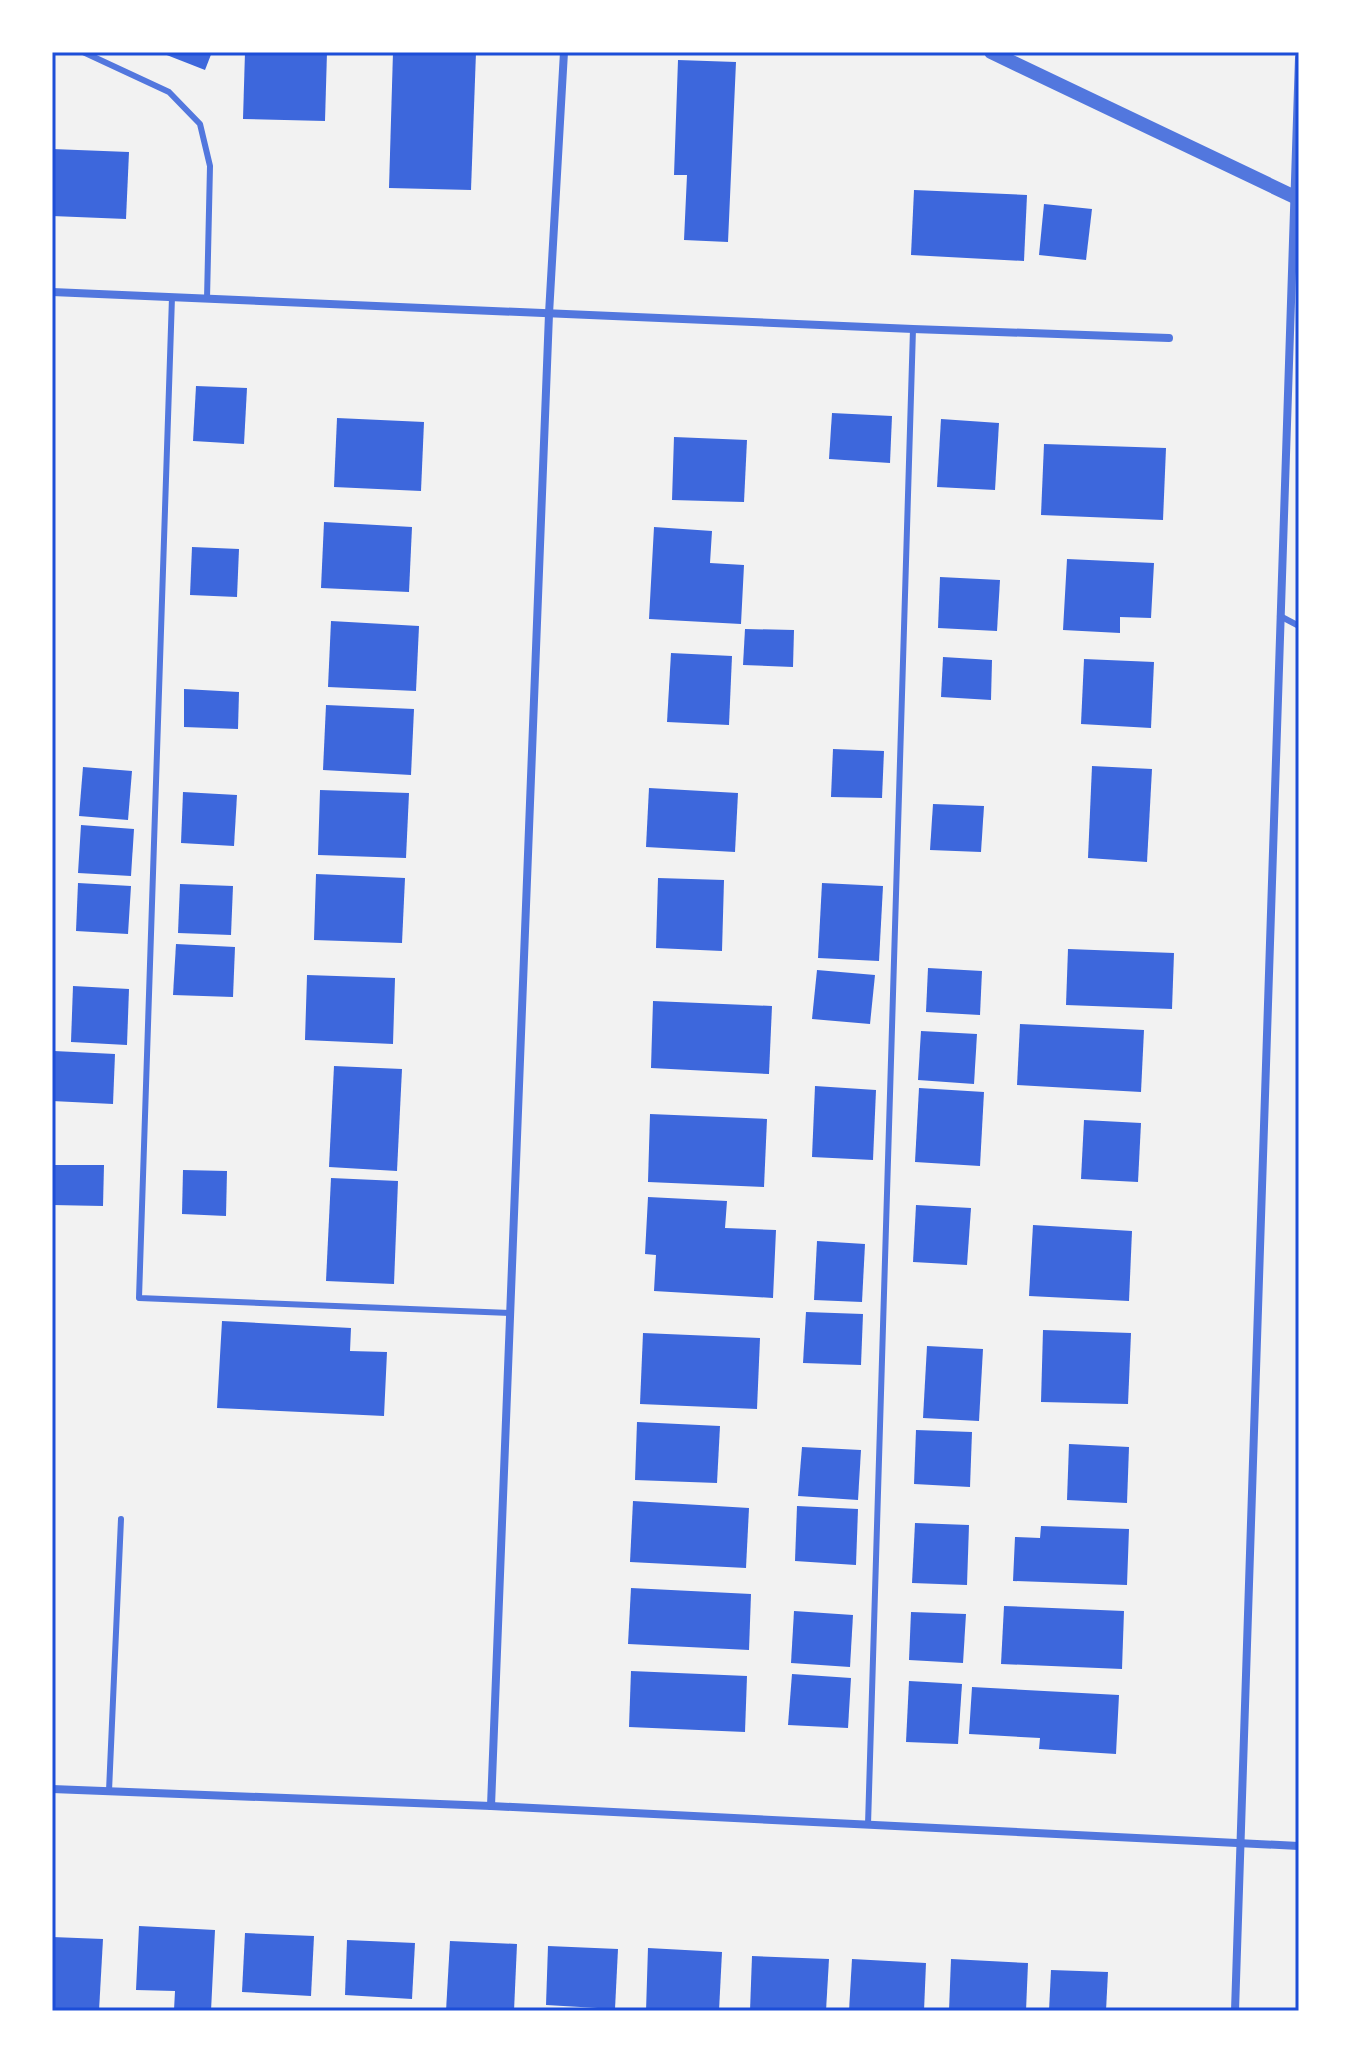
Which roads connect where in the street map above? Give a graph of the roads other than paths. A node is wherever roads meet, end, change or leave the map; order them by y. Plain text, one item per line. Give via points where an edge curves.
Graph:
1 (83, 52) edge
2 (564, 52) edge
3 (991, 52) edge
4 (1299, 58) edge
5 (1297, 198) edge
6 (52, 292) edge
7 (172, 297) junction
8 (207, 299) junction
9 (549, 314) junction
10 (913, 329) junction
11 (1169, 338) dead end
12 (1280, 616) junction
13 (1299, 626) edge
14 (510, 1313) junction
15 (121, 1519) dead end
16 (52, 1789) edge
17 (109, 1791) junction
18 (491, 1806) junction
19 (868, 1825) junction
20 (1241, 1843) junction
21 (1299, 1846) edge
22 (1235, 2011) edge

1 - 8 lane via 169,92 200,124 210,166
2 - 9 street
3 - 5 street
4 - 5 street
5 - 12 street
6 - 7 street
7 - 8 street
7 - 14 lane via 139,1298
8 - 9 street
9 - 10 street
9 - 14 street
10 - 11 street
10 - 19 lane
12 - 13 lane
12 - 20 street
14 - 18 street
15 - 17 lane
16 - 17 street
17 - 18 street
18 - 19 street
19 - 20 street
20 - 21 street
20 - 22 street

